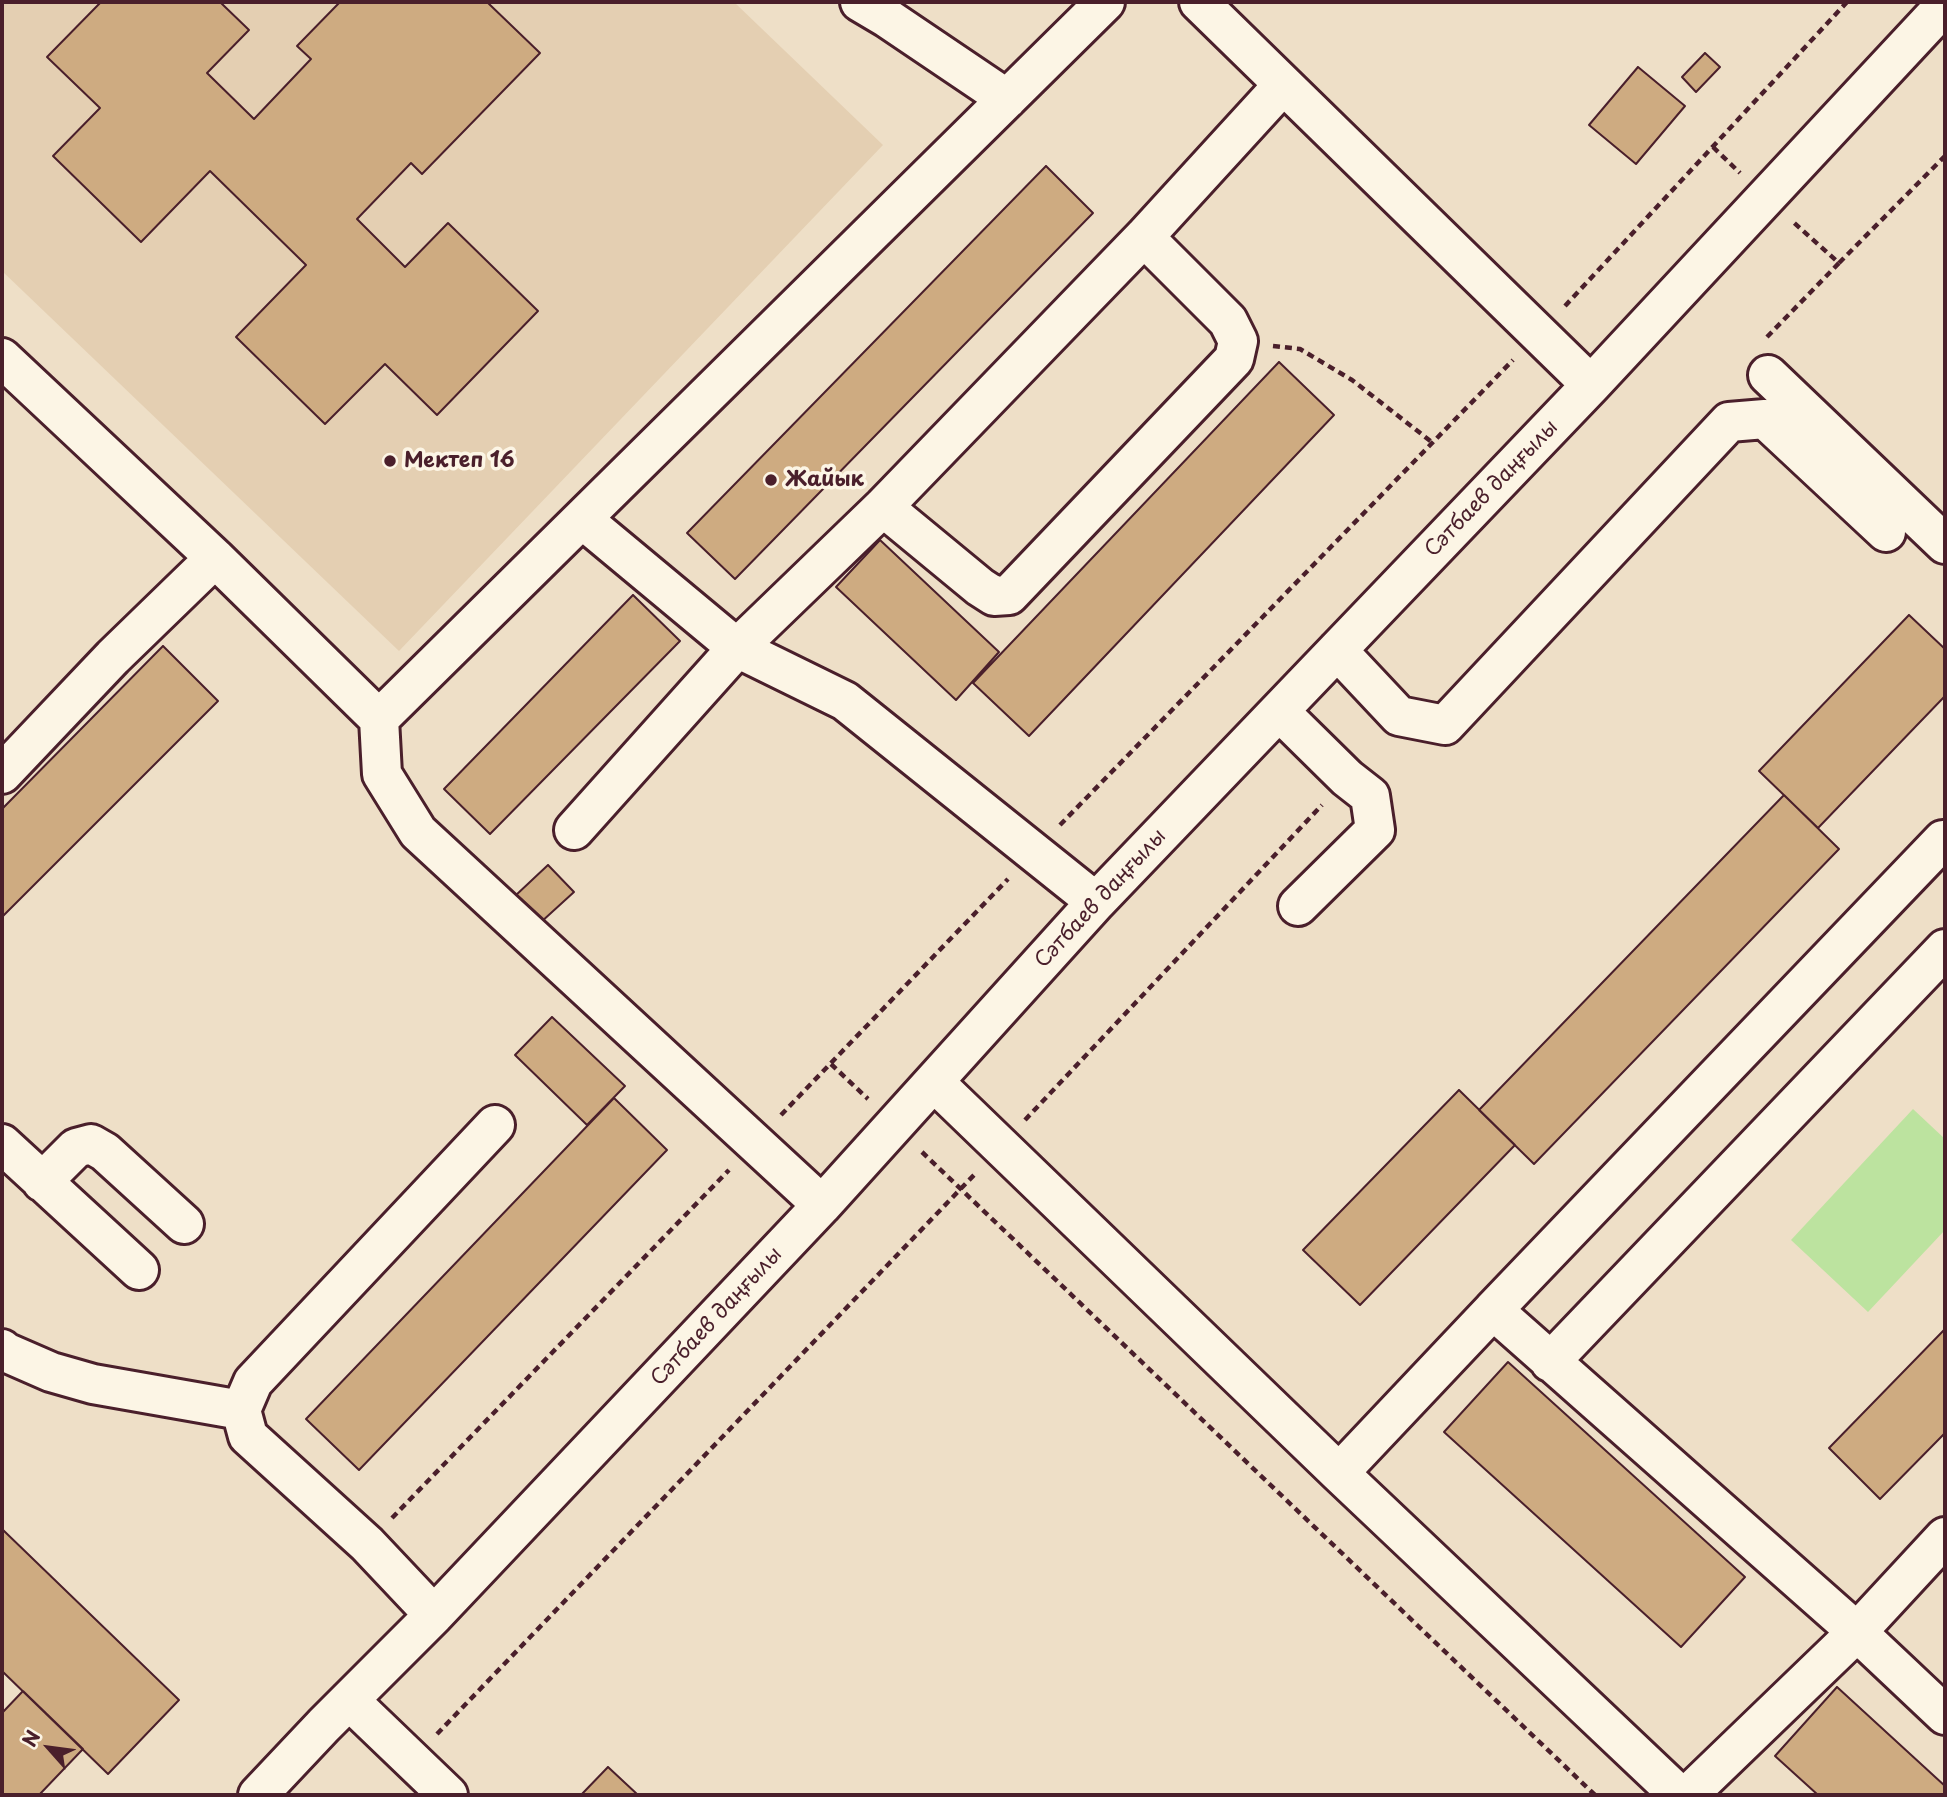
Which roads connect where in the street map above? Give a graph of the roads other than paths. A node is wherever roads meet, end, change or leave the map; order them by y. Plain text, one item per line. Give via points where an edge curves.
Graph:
1 (860, 2) edge
2 (1105, 2) edge
3 (1199, 2) edge
4 (1945, 5) edge
5 (1283, 85) junction
6 (1007, 99) junction
7 (1144, 237) junction
8 (2, 358) edge
9 (1768, 375) dead end
10 (1591, 385) junction
11 (883, 507) junction
12 (582, 519) junction
13 (1886, 532) dead end
14 (1945, 544) edge
15 (215, 558) junction
16 (737, 648) junction
17 (1337, 650) junction
18 (1279, 711) junction
19 (380, 719) junction
20 (2, 774) edge
21 (574, 830) dead end
22 (1944, 840) edge
23 (1096, 902) junction
24 (1298, 906) dead end
25 (1945, 949) edge
26 (934, 1082) junction
27 (495, 1125) dead end
28 (2, 1144) edge
29 (42, 1181) junction
30 (822, 1205) junction
31 (184, 1224) dead end
32 (139, 1270) dead end
33 (1493, 1310) junction
34 (2, 1349) edge
35 (1550, 1362) junction
36 (241, 1410) junction
37 (1339, 1473) junction
38 (1945, 1537) edge
39 (433, 1615) junction
40 (1857, 1632) junction
41 (349, 1700) junction
42 (1945, 1715) edge
43 (258, 1795) edge
44 (448, 1795) edge
45 (1679, 1795) edge
46 (1688, 1795) edge

1 - 6 street
2 - 6 street
3 - 5 street
4 - 10 street, Сәтбаев даңғылы
5 - 7 street
5 - 10 street
6 - 12 street
7 - 11 street
7 - 11 street via 1228,321 1238,341 1234,359 1009,595 994,596 980,587
8 - 15 street
9 - 14 street
10 - 17 street, Сәтбаев даңғылы
11 - 16 street
12 - 16 street
12 - 19 street
13 - 17 street via 1765,419 1729,422 1445,725 1399,716
15 - 19 street
15 - 20 street
16 - 21 street
16 - 23 street via 845,701
17 - 18 street, Сәтбаев даңғылы
18 - 23 street, Сәтбаев даңғылы
18 - 24 street via 1370,796 1374,830
19 - 30 street via 382,774 418,832
22 - 33 street
23 - 26 street, Сәтбаев даңғылы
25 - 35 street
26 - 30 street, Сәтбаев даңғылы
26 - 37 street
27 - 36 street via 253,1382
28 - 29 street
29 - 31 street via 76,1148 91,1144
29 - 32 street
30 - 39 street, Сәтбаев даңғылы
33 - 35 street
33 - 37 street
34 - 36 street via 51,1372 93,1384
35 - 40 street
36 - 39 street via 248,1436 368,1544
37 - 45 street
38 - 40 street
39 - 41 street, Сәтбаев даңғылы
40 - 42 street
40 - 46 street
41 - 43 street, Сәтбаев даңғылы
41 - 44 street

